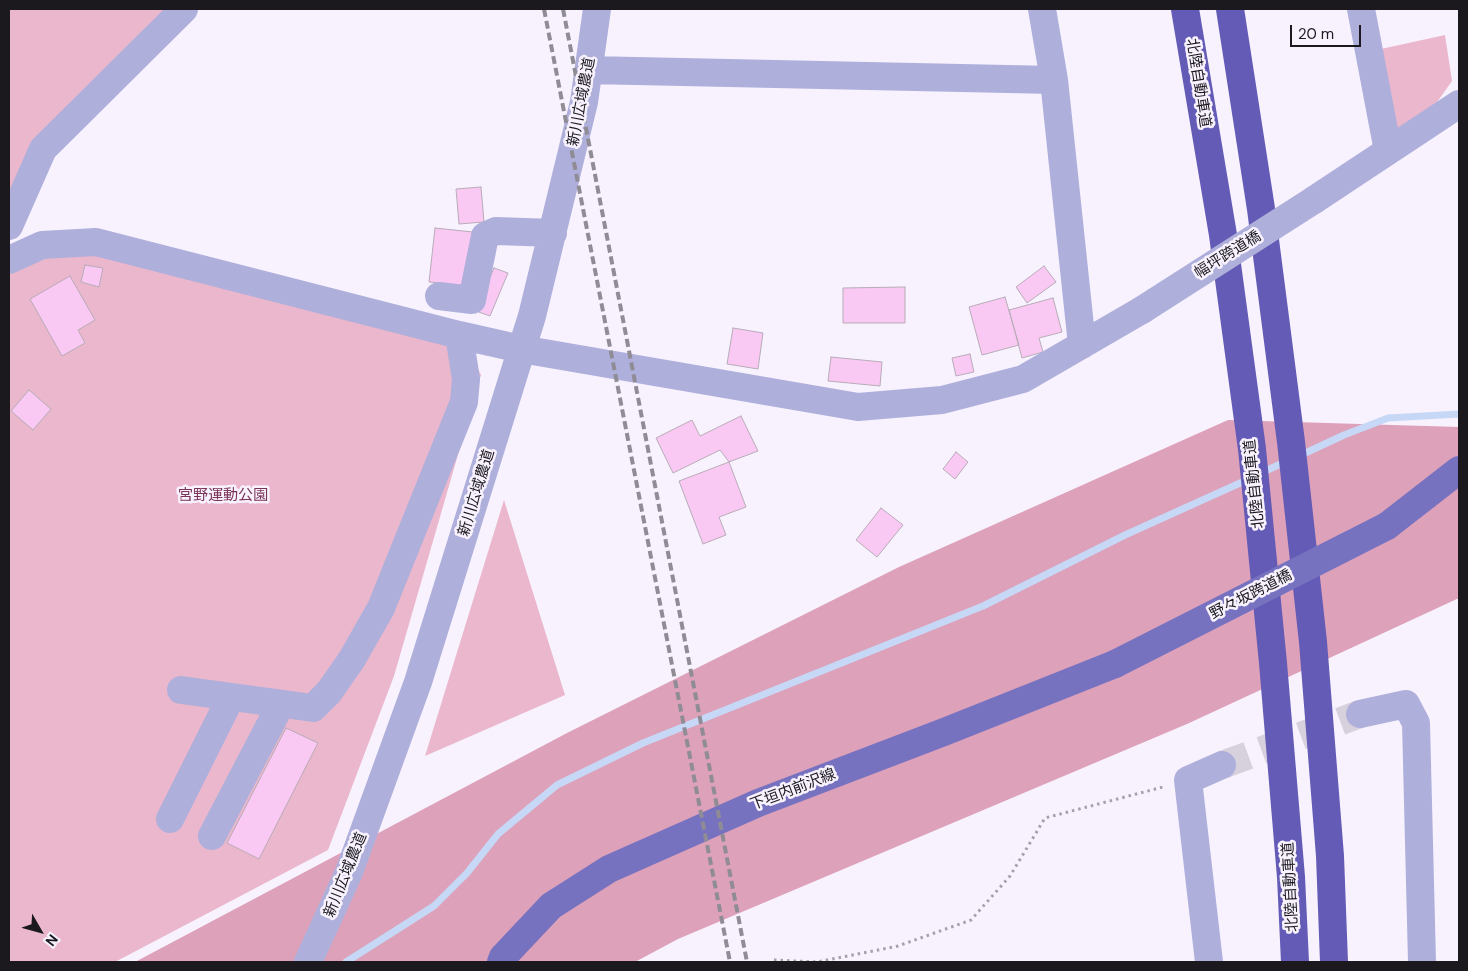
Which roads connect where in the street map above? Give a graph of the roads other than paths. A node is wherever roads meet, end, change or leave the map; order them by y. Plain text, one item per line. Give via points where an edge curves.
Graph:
1 (184, 9) edge
2 (597, 9) edge
3 (1042, 9) edge
4 (1185, 9) edge
5 (1230, 9) edge
6 (1360, 9) edge
7 (589, 70) junction
8 (1054, 80) junction
9 (1459, 104) edge
10 (1388, 151) junction
11 (9, 226) edge
12 (553, 233) junction
13 (9, 260) edge
14 (439, 296) dead end
15 (459, 335) junction
16 (1082, 345) junction
17 (521, 349) junction
18 (1459, 470) edge
19 (1115, 664) joint
20 (181, 690) dead end
21 (231, 697) junction
22 (281, 704) junction
23 (1360, 714) tunnel mouth
24 (1222, 765) tunnel mouth
25 (170, 819) dead end
26 (212, 836) dead end
27 (308, 962) edge
28 (500, 962) edge
29 (1209, 962) edge
30 (1295, 962) edge
31 (1334, 962) edge
32 (1422, 962) edge

1 - 11 street via 43,149
2 - 7 street, 新川広域農道
3 - 8 street
4 - 30 highway, 北陸自動車道 via 1223,235 1252,449 1273,662
5 - 31 highway via 1292,442 1314,642 1330,856
6 - 10 street
7 - 8 street
7 - 12 street, 新川広域農道
8 - 16 street
9 - 10 street, 幅坪跨道橋
10 - 16 street, 幅坪跨道橋, bridge via 1142,310
12 - 14 street via 496,231 485,236 472,300
12 - 17 street, 新川広域農道
13 - 15 street, 幅坪跨道橋 via 42,245 96,242
15 - 17 street, 幅坪跨道橋
15 - 22 street via 466,379 464,402 381,608 352,659 329,692 313,708
16 - 17 street, 幅坪跨道橋 via 1023,379 942,400 858,407
17 - 27 street, 新川広域農道 via 418,682 349,872
18 - 19 main road, 野々坂跨道橋, bridge via 1387,526
19 - 28 main road, 下垣内前沢線 via 758,803 609,869 551,906
20 - 21 street
21 - 22 street
21 - 25 street
22 - 26 street
23 - 32 street via 1406,704 1416,723
24 - 29 street via 1188,780

